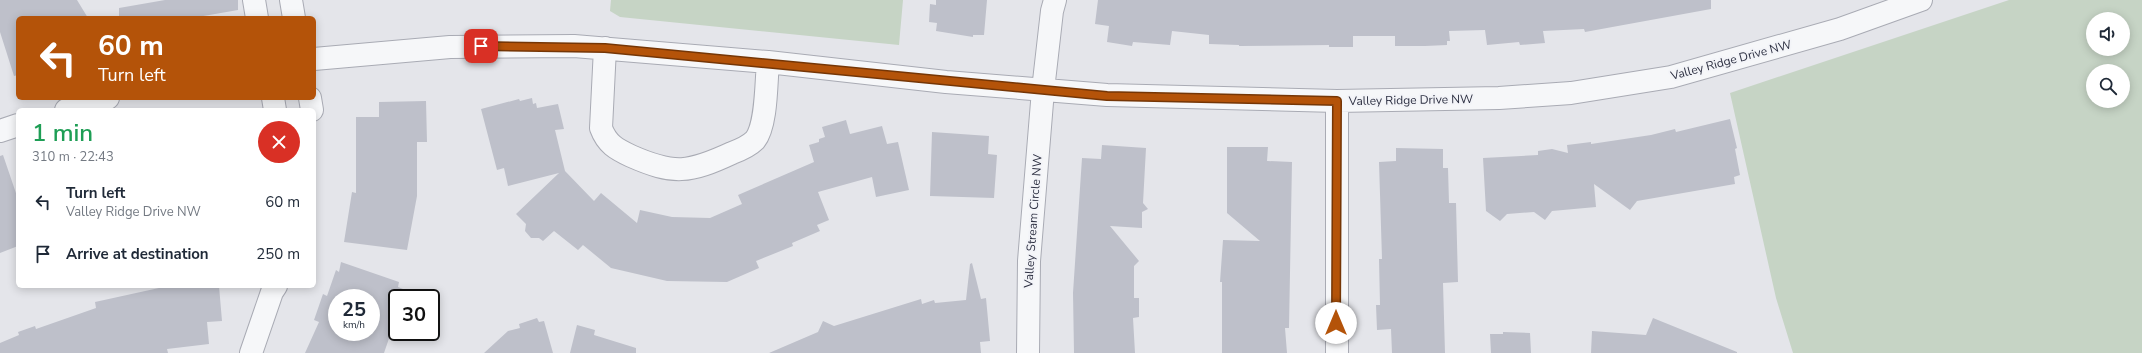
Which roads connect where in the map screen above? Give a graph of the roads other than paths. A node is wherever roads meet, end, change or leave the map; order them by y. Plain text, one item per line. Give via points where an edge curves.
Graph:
1 (254, 0) edge
2 (291, 0) edge
3 (1055, 0) edge
4 (1911, 2) edge
5 (257, 16) edge
6 (294, 16) edge
7 (605, 48) junction
8 (316, 58) edge
9 (768, 62) junction
10 (1043, 90) junction
11 (101, 100) edge
12 (1337, 101) junction
13 (73, 108) edge
14 (16, 126) edge
15 (0, 131) edge
16 (273, 288) edge
17 (251, 353) edge
18 (1028, 353) edge
19 (1337, 353) edge

1 - 5 street
2 - 6 street
3 - 10 street, Valley Stream Circle NW
4 - 12 street, Valley Ridge Drive NW via 1840,29 1753,55 1671,77 1626,85 1571,93 1499,98
7 - 8 street, Valley Ridge Drive NW via 512,45 450,47
7 - 9 street, Valley Ridge Drive NW
7 - 9 street via 601,128 605,138 615,149 652,165 677,170 711,163 755,140 762,126
9 - 10 street, Valley Ridge Drive NW
10 - 12 street, Valley Ridge Drive NW via 1107,96
10 - 18 street, Valley Stream Circle NW via 1029,261
11 - 13 street
12 - 19 street
14 - 15 street
16 - 17 street

